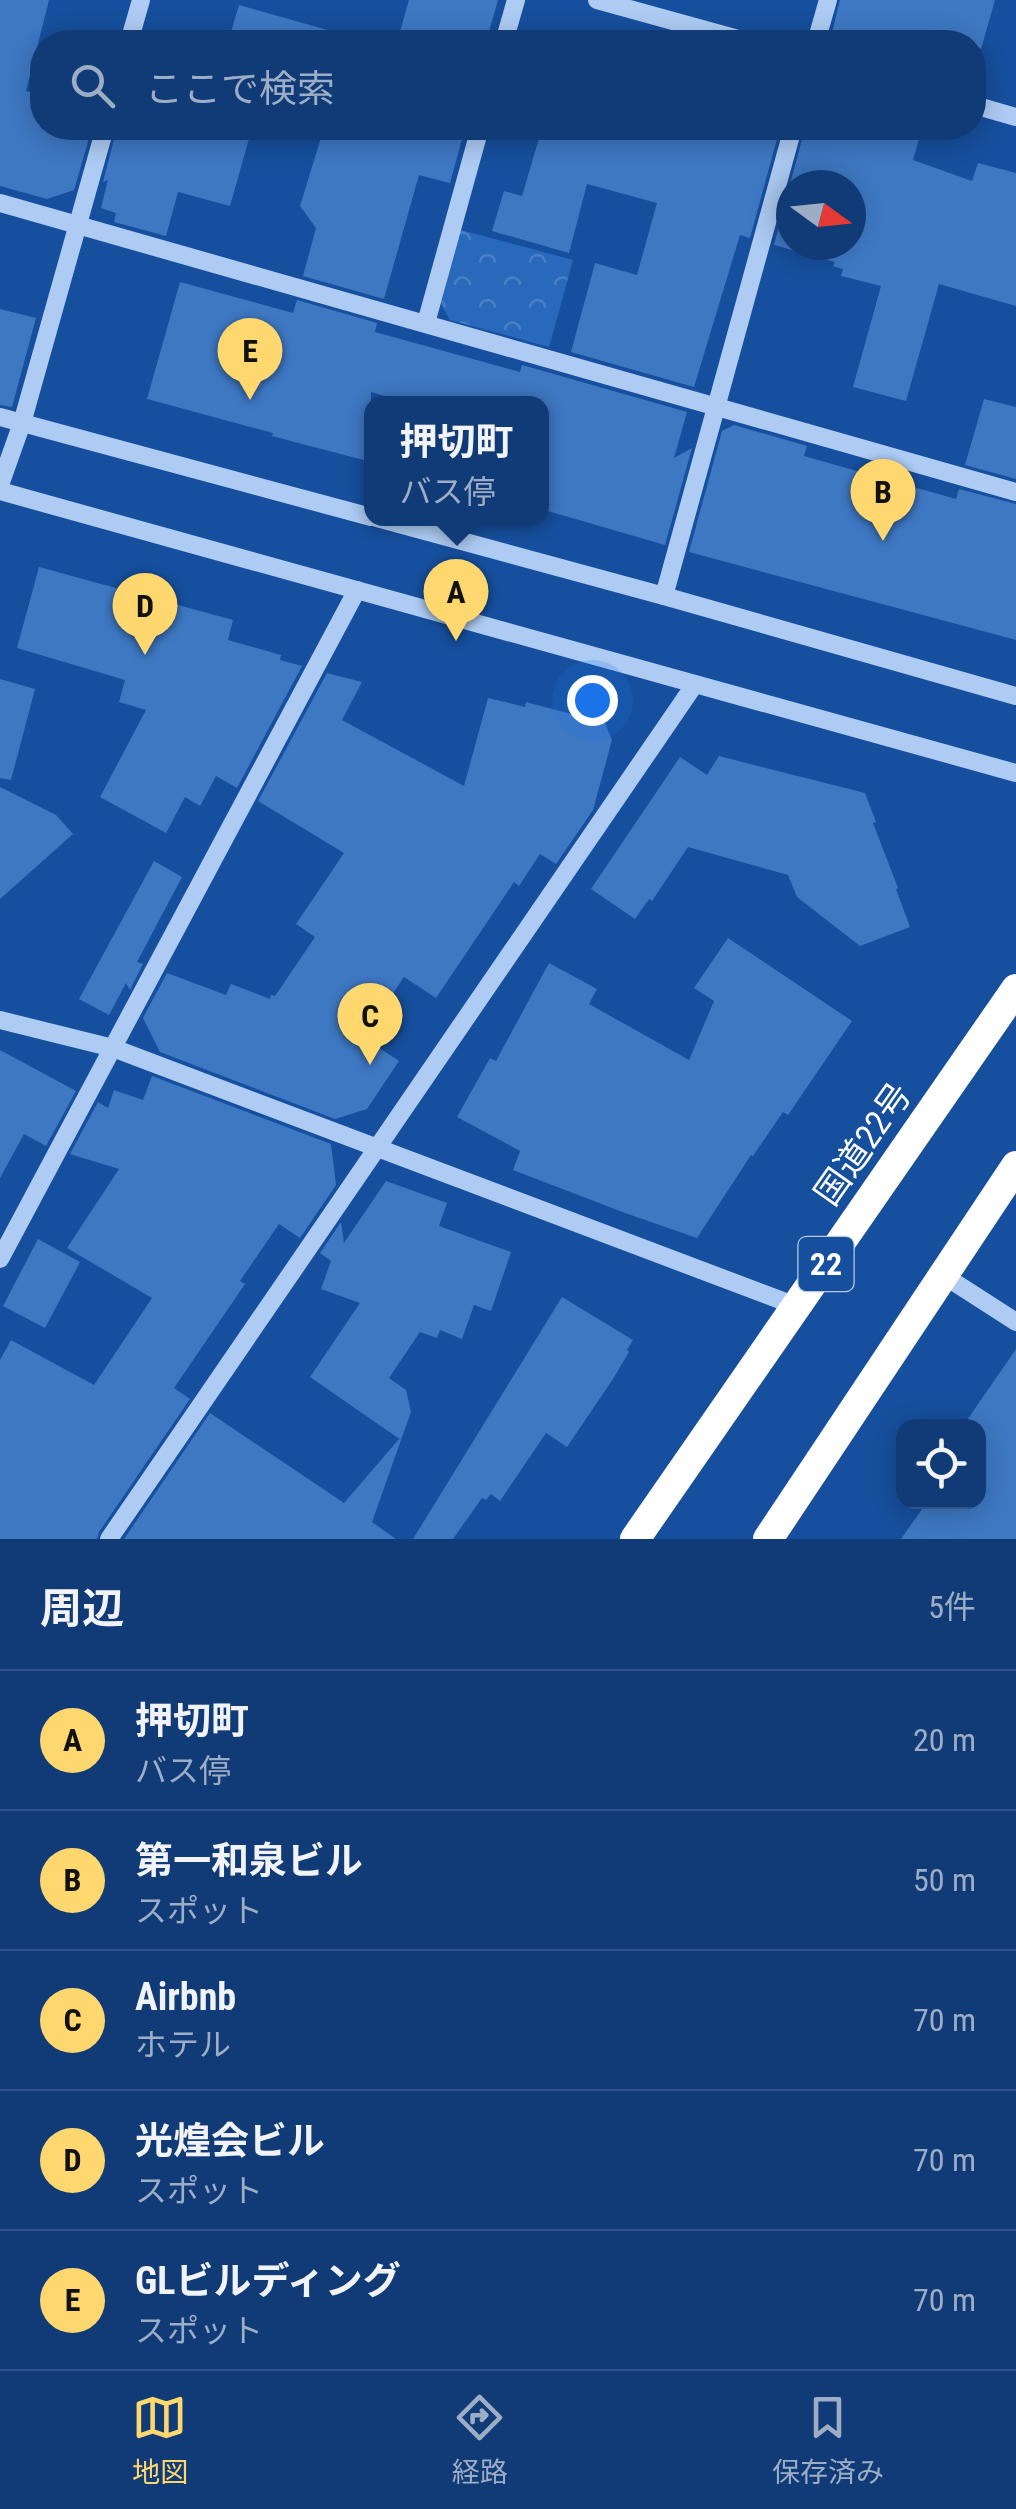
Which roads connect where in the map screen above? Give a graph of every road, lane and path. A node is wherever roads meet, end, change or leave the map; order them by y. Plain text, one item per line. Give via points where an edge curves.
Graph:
1 (141, 0) edge
2 (516, 0) edge
3 (597, 0) edge
4 (828, 0) edge
5 (132, 30) edge
6 (507, 30) edge
7 (706, 30) edge
8 (819, 30) edge
9 (986, 109) edge
10 (1016, 117) edge
11 (102, 140) edge
12 (477, 140) edge
13 (790, 140) edge
14 (0, 204) edge
15 (78, 225) junction
16 (426, 323) junction
17 (716, 406) junction
18 (0, 416) edge
19 (22, 423) junction
20 (0, 488) edge
21 (1016, 492) edge
22 (364, 515) edge
23 (404, 526) edge
24 (357, 590) junction
25 (664, 596) junction
26 (695, 684) junction
27 (1016, 696) edge
28 (1016, 773) edge
29 (1016, 989) edge
30 (0, 1020) edge
31 (113, 1048) junction
32 (378, 1148) junction
33 (1016, 1166) edge
34 (0, 1259) edge
35 (944, 1276) junction
36 (796, 1306) junction
37 (1016, 1322) edge
38 (109, 1539) edge
39 (635, 1539) edge
40 (768, 1539) edge

1 - 5 street
2 - 6 street
3 - 7 street
4 - 8 street
9 - 10 street
11 - 15 street
12 - 16 street
13 - 17 street
14 - 15 street
15 - 16 street
15 - 19 street
16 - 17 street
17 - 21 street
17 - 25 street
18 - 19 street
19 - 20 street
19 - 22 street
20 - 24 street
23 - 25 street
24 - 26 street
24 - 31 street
25 - 27 street
26 - 28 street
26 - 32 street
29 - 36 highway, 国道22号 / 22
30 - 31 street
31 - 32 street
31 - 34 street
32 - 36 street
32 - 38 street
33 - 35 highway
35 - 37 street
35 - 40 highway
36 - 39 highway, 国道22号 / 22

